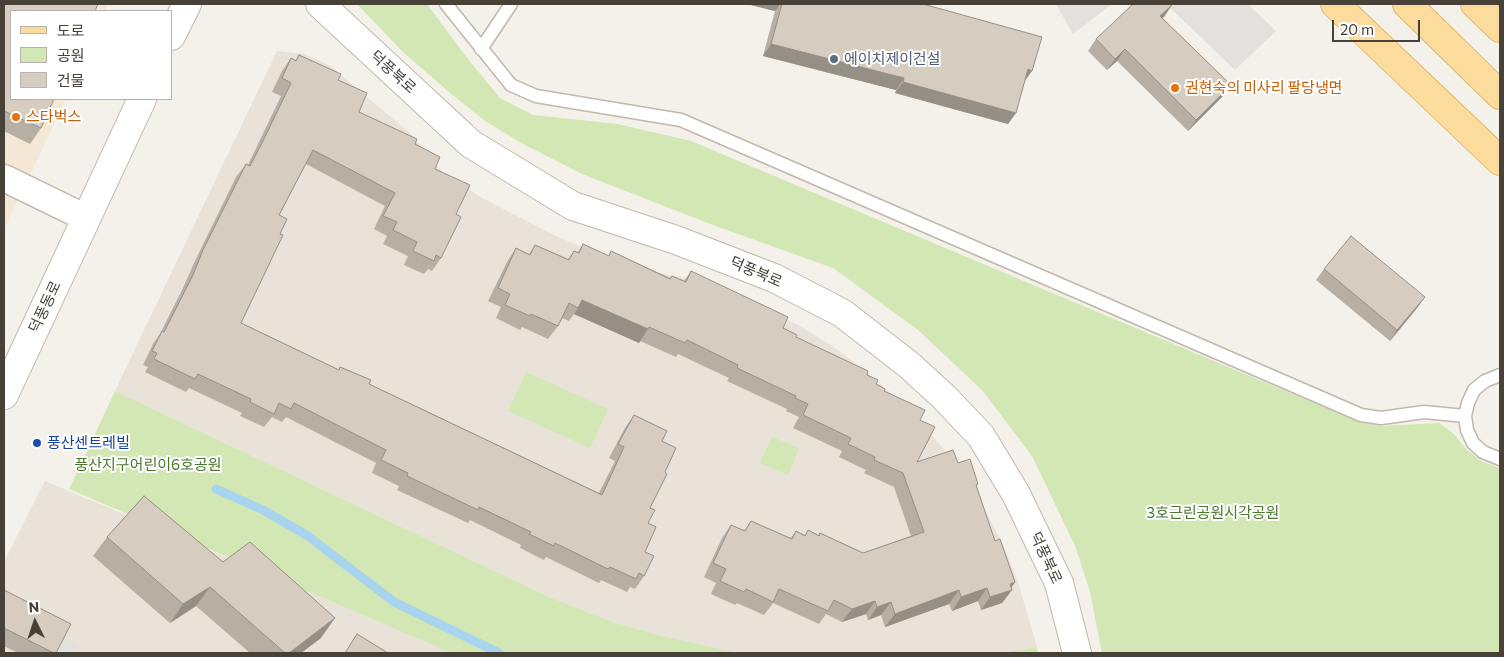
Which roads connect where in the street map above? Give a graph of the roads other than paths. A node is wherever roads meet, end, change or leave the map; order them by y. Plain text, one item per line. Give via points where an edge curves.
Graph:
1 (186, 4) edge
2 (320, 4) edge
3 (446, 4) edge
4 (513, 4) edge
5 (1335, 4) edge
6 (1407, 4) edge
7 (1475, 4) edge
8 (1500, 28) edge
9 (172, 34) edge
10 (481, 49) junction
11 (1500, 95) edge
12 (142, 100) edge
13 (1500, 161) edge
14 (4, 178) edge
15 (86, 218) junction
16 (1500, 375) edge
17 (4, 395) edge
18 (1465, 416) junction
19 (1500, 459) edge
20 (1077, 653) edge

1 - 9 street
2 - 20 street, 덕풍북로 via 471,144 573,206 676,240 774,278 842,313 909,365 980,436 1016,494 1059,583
3 - 10 lane
4 - 10 lane
5 - 13 main road
6 - 11 main road
7 - 8 main road
10 - 18 lane via 511,85 536,96 681,120 1361,415 1381,418 1424,412
12 - 15 street, 덕풍동로
14 - 15 street
15 - 17 street, 덕풍동로
16 - 18 lane via 1474,390
18 - 19 lane via 1467,430 1474,443 1483,452

